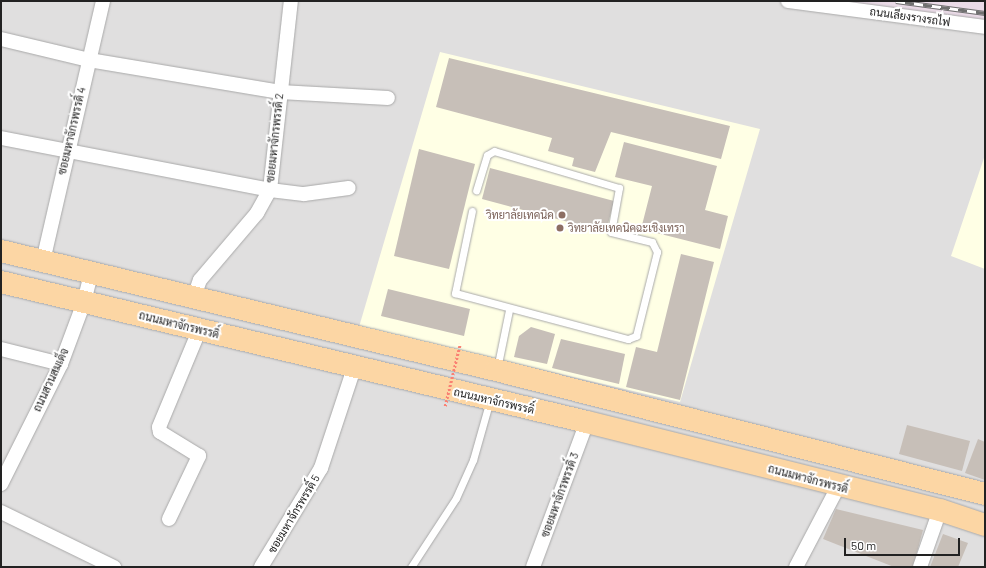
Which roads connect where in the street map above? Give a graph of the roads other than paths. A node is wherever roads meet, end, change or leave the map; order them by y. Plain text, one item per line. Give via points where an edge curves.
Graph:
1 (103, 1) edge
2 (291, 1) edge
3 (788, 1) edge
4 (985, 27) edge
5 (1, 39) edge
6 (89, 60) junction
7 (280, 92) junction
8 (388, 98) dead end
9 (1, 138) edge
10 (67, 151) junction
11 (349, 188) dead end
12 (270, 190) junction
13 (476, 190) dead end
14 (472, 210) dead end
15 (1, 251) edge
16 (43, 261) junction
17 (91, 273) junction
18 (1, 282) edge
19 (194, 297) junction
20 (84, 302) junction
21 (509, 310) junction
22 (199, 330) junction
23 (1, 349) edge
24 (61, 364) junction
25 (354, 368) junction
26 (496, 370) junction
27 (490, 400) junction
28 (587, 422) junction
29 (1, 484) edge
30 (838, 487) junction
31 (985, 494) edge
32 (940, 510) junction
33 (1, 512) edge
34 (169, 519) dead end
35 (985, 525) edge
36 (114, 567) edge
37 (261, 567) edge
38 (411, 567) edge
39 (533, 567) edge
40 (796, 567) edge
41 (920, 567) edge

1 - 6 street, ซอยมหาจักรพรรดิ์ 4
2 - 7 street, ซอยมหาจักรพรรดิ์ 2
3 - 4 street, ถนนเลียงรางรถไฟ
5 - 6 street
6 - 7 street
6 - 10 street, ซอยมหาจักรพรรดิ์ 4
7 - 8 street
7 - 12 street, ซอยมหาจักรพรรดิ์ 2
9 - 10 street
10 - 12 street
10 - 16 street, ซอยมหาจักรพรรดิ์ 4
11 - 12 street via 304,194
12 - 19 street, ซอยมหาจักรพรรดิ์ 2 via 257,213 200,280
13 - 21 lane via 487,154 494,151 615,185 620,192 611,232 652,242 656,247 633,338
14 - 21 lane via 455,293
15 - 16 main road
16 - 17 main road
17 - 19 main road
17 - 20 street, ถนนสวนสมเด็จ
18 - 20 main road, ถนนมหาจักรพรรดิ์
19 - 26 main road
20 - 22 main road, ถนนมหาจักรพรรดิ์
20 - 24 street, ถนนสวนสมเด็จ
21 - 26 lane
22 - 25 main road, ถนนมหาจักรพรรดิ์
22 - 34 street via 159,427 160,432 200,456
23 - 24 street
24 - 29 street, ถนนสวนสมเด็จ
25 - 27 main road, ถนนมหาจักรพรรดิ์
25 - 37 street, ซอยมหาจักรพรรดิ์ 5 via 321,468
26 - 31 main road
27 - 28 main road, ถนนมหาจักรพรรดิ์
27 - 38 lane via 473,460 456,498
28 - 30 main road, ถนนมหาจักรพรรดิ์
28 - 39 street, ซอยมหาจักรพรรดิ์ 3
30 - 32 main road, ถนนมหาจักรพรรดิ์
30 - 40 street
32 - 35 main road, ถนนมหาจักรพรรดิ์
32 - 41 street
33 - 36 street

